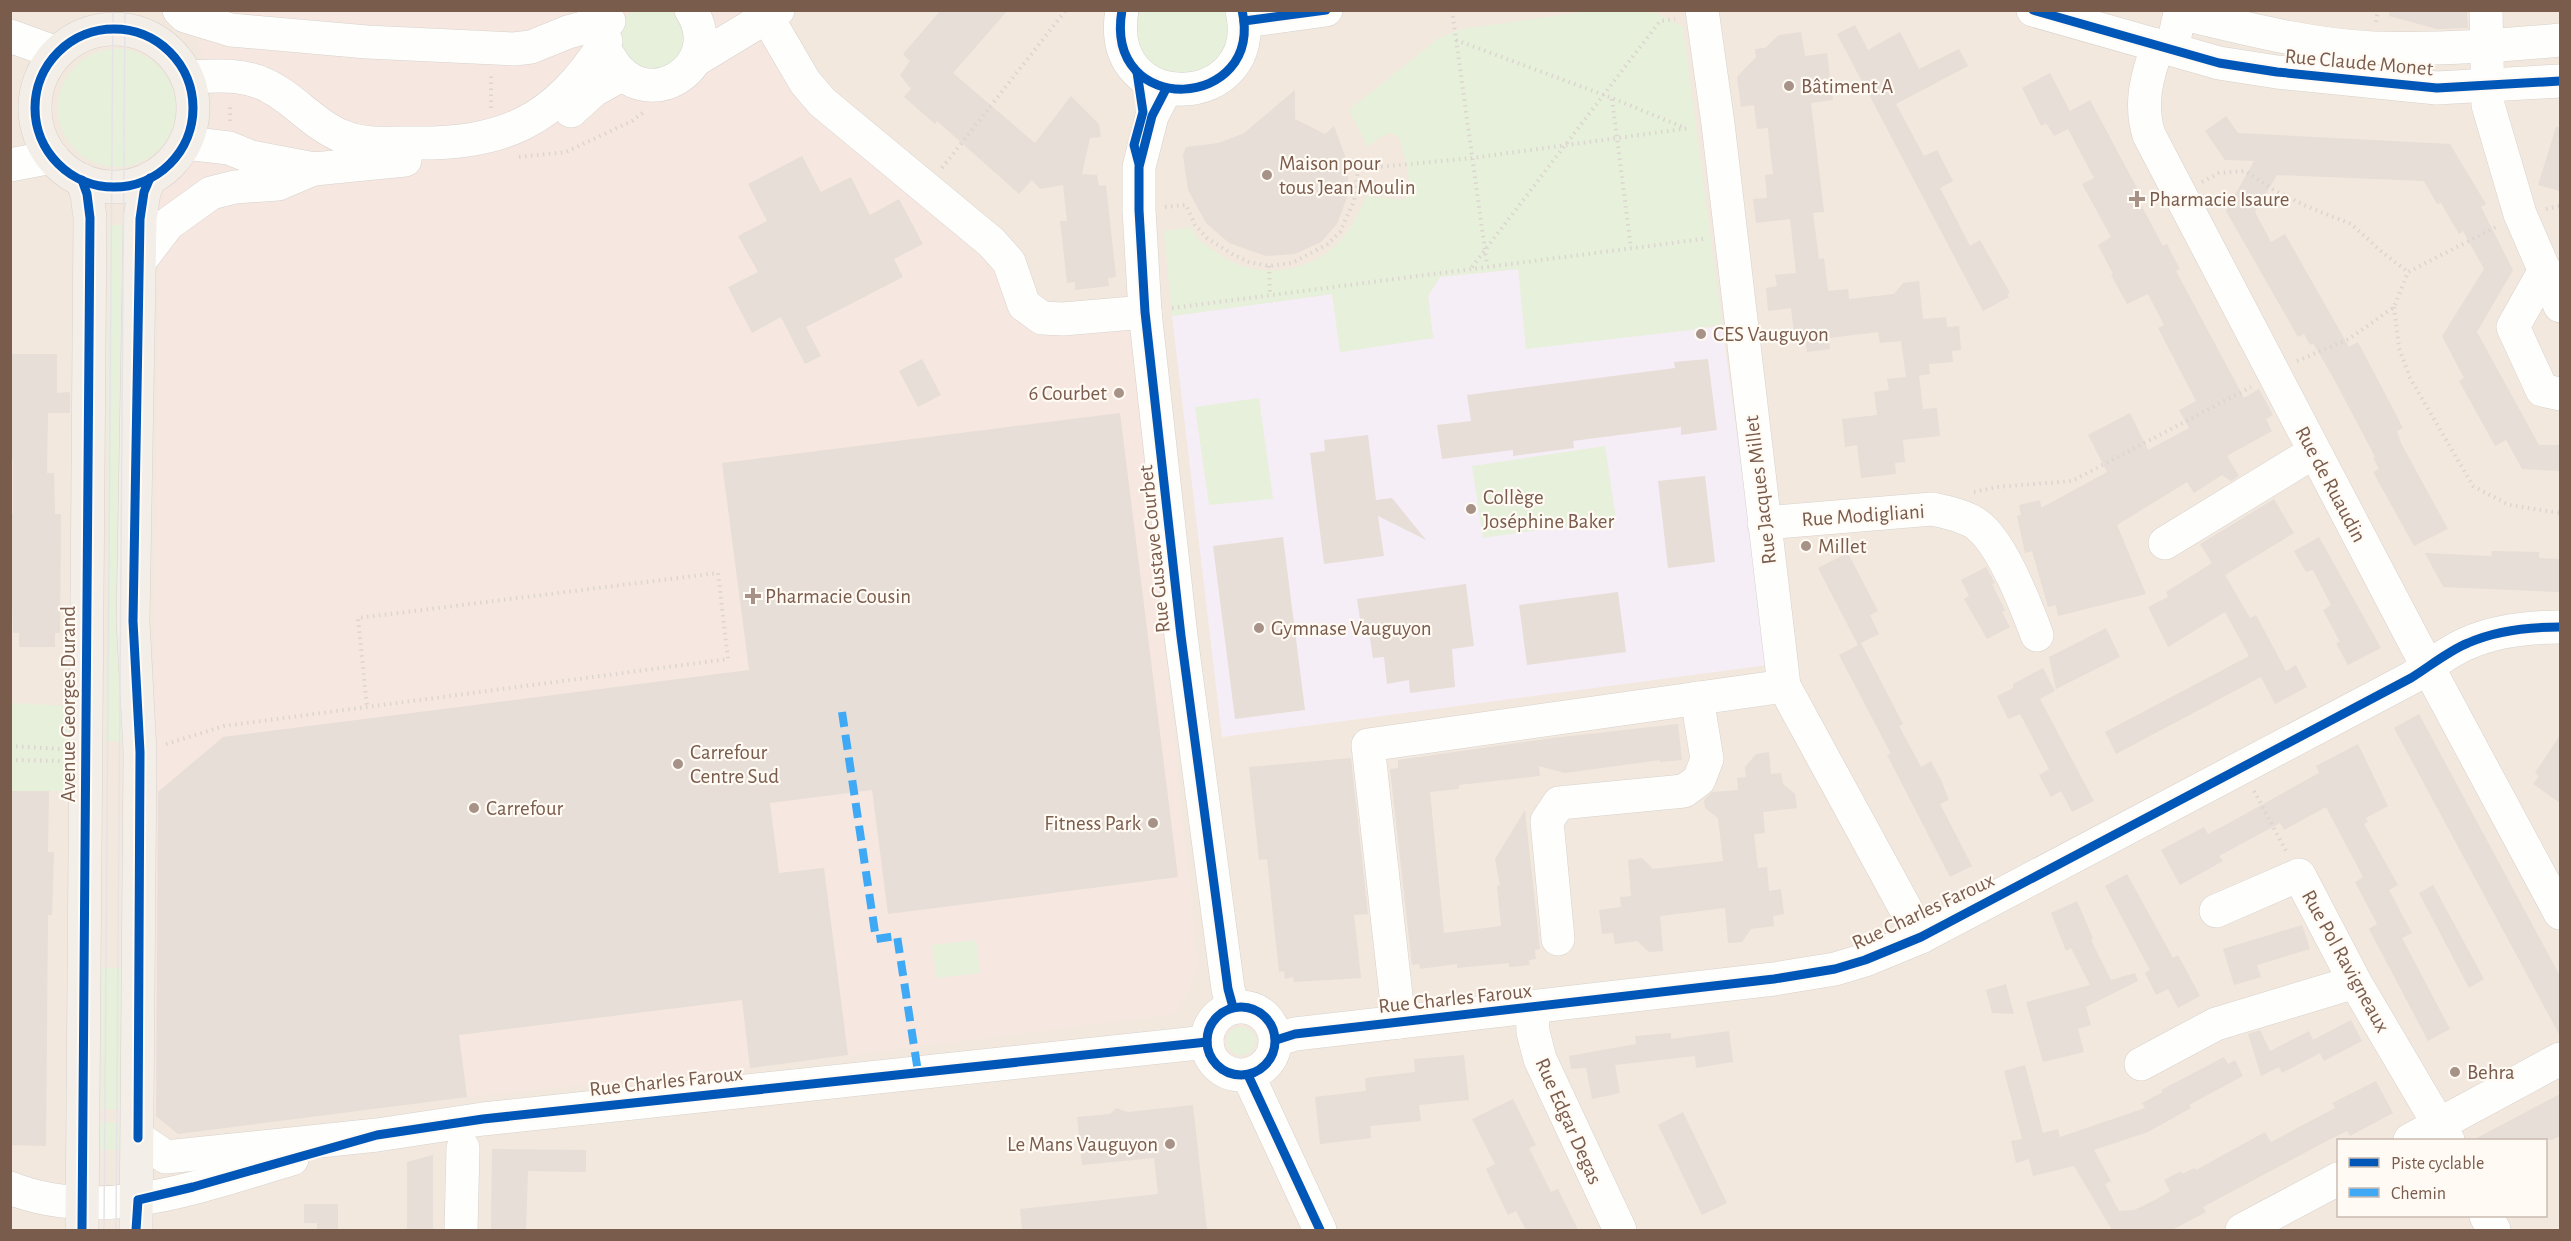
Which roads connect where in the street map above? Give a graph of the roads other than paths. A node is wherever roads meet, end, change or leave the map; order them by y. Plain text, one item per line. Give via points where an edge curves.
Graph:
1 (178, 10) edge
2 (1122, 10) edge
3 (1326, 10) edge
4 (2033, 10) edge
5 (2486, 10) edge
6 (691, 11) edge
7 (1702, 13) edge
8 (767, 16) edge
9 (1243, 16) edge
10 (87, 22) edge
11 (147, 24) edge
12 (610, 24) edge
13 (10, 36) edge
14 (2560, 40) edge
15 (2488, 46) junction
16 (2165, 47) junction
17 (57, 52) junction
18 (694, 61) junction
19 (623, 74) junction
20 (187, 77) junction
21 (2560, 81) edge
22 (2487, 86) junction
23 (1166, 89) junction
24 (185, 144) junction
25 (52, 157) junction
26 (10, 165) edge
27 (314, 169) junction
28 (150, 178) junction
29 (82, 180) junction
30 (140, 261) junction
31 (2545, 270) junction
32 (2560, 306) edge
33 (1145, 312) junction
34 (2560, 394) edge
35 (2314, 452) junction
36 (1764, 523) junction
37 (2165, 543) dead end
38 (2560, 627) edge
39 (2037, 635) dead end
40 (2428, 668) junction
41 (1784, 686) junction
42 (1697, 698) junction
43 (2216, 911) dead end
44 (2560, 913) edge
45 (1921, 937) junction
46 (1558, 939) dead end
47 (2355, 982) junction
48 (1233, 1007) junction
49 (1532, 1007) junction
50 (1399, 1022) junction
51 (1276, 1040) junction
52 (1207, 1042) junction
53 (2560, 1059) edge
54 (2141, 1064) dead end
55 (1248, 1075) junction
56 (2444, 1132) edge
57 (377, 1135) junction
58 (138, 1138) junction
59 (2414, 1139) edge
60 (464, 1148) dead end
61 (2337, 1180) edge
62 (10, 1188) edge
63 (137, 1215) edge
64 (82, 1216) edge
65 (461, 1230) edge
66 (1320, 1230) edge
67 (1620, 1230) edge
68 (2242, 1230) edge

1 - 12 street via 185,16 231,30 514,49
2 - 23 street via 1120,40 1126,57 1137,72
3 - 9 street
4 - 16 street, Rue Claude Monet
5 - 15 street
6 - 8 street via 722,22
6 - 18 street via 700,37
7 - 36 street, Rue Jacques Millet via 1702,127 1730,236
8 - 18 street
8 - 33 street via 805,82 822,102 992,242 1009,262 1024,305 1042,318
9 - 23 street via 1244,36 1239,54 1219,79 1187,91
10 - 11 main road via 116,28
10 - 17 main road
11 - 20 main road
12 - 19 street via 610,58
12 - 20 street via 586,73 539,116 519,127 485,137 441,144 365,142 345,137 321,125 264,84 230,75
13 - 17 street
14 - 15 street
15 - 16 street, Rue de Ruaudin via 2372,48 2279,37 2180,13
15 - 22 street
16 - 22 street, Rue Claude Monet via 2219,63 2277,72 2437,88
16 - 35 street, Rue de Ruaudin via 2145,84 2144,119 2149,135
17 - 25 main road via 40,78 35,105 39,133
18 - 19 street via 683,74 663,84 643,84
19 - 27 street via 594,90 566,117 535,137 496,149
20 - 24 main road via 193,111
21 - 22 street, Rue Claude Monet
22 - 31 street via 2488,105 2520,214
23 - 33 street, Rue Gustave Courbet via 1152,116 1139,166
24 - 27 street via 229,148 251,157
24 - 28 main road via 173,161
25 - 26 street
25 - 29 main road
27 - 30 street via 278,184 211,193 168,224
28 - 29 main road via 116,187
28 - 30 main road via 140,219
29 - 64 main road, Avenue Georges Durand via 90,218
30 - 58 main road via 133,621 140,752
31 - 32 street
31 - 34 street via 2513,327 2542,390
33 - 48 street, Rue Gustave Courbet via 1181,636
35 - 37 street
35 - 40 street, Rue de Ruaudin
36 - 39 street, Rue Modigliani via 1932,508 1954,514 1980,526 2020,590
36 - 41 street, Rue Jacques Millet
38 - 40 street, Rue Charles Faroux via 2527,627 2491,635 2465,644
40 - 44 street, Rue de Ruaudin
40 - 45 street, Rue Charles Faroux
41 - 42 street
41 - 45 street, Rue Jacques Millet
42 - 46 street via 1707,759 1699,780 1684,791 1559,803 1547,821
42 - 50 street via 1368,745
43 - 47 street, Rue Pol Ravigneaux via 2299,875
45 - 49 street, Rue Charles Faroux via 1835,969
47 - 54 street via 2216,1024
47 - 56 street, Rue Pol Ravigneaux
48 - 51 street via 1260,1012 1269,1020
48 - 52 street via 1213,1021
49 - 50 street, Rue Charles Faroux
49 - 67 street, Rue Edgar Degas via 1540,1059
50 - 51 street, Rue Charles Faroux via 1295,1034
51 - 55 street via 1272,1059 1263,1069
52 - 55 street via 1210,1056 1222,1070
52 - 57 street, Rue Charles Faroux via 495,1117
53 - 56 street
55 - 66 street
56 - 59 street
57 - 58 street, Rue Charles Faroux via 166,1157
57 - 63 street, Rue Charles Faroux via 193,1188
58 - 63 main road
60 - 65 street
61 - 68 street
62 - 64 street, Rue Charles Faroux via 51,1200
63 - 64 street, Rue Charles Faroux

